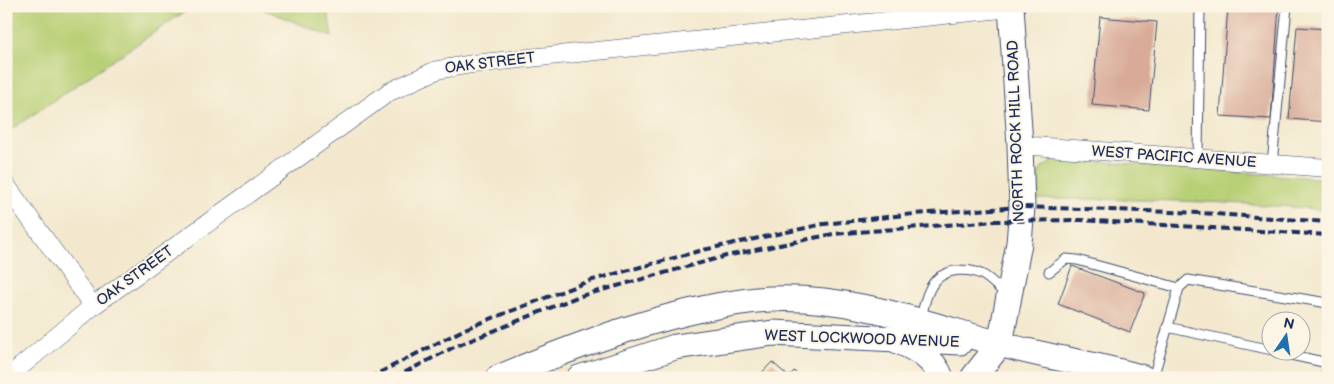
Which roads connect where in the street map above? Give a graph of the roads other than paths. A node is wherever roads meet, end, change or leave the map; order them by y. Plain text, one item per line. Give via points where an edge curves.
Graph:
1 (1200, 6) edge
2 (1287, 6) edge
3 (1011, 7) edge
4 (1020, 145) junction
5 (1198, 158) junction
6 (1272, 164) junction
7 (1328, 168) edge
8 (6, 185) edge
9 (1049, 272) dead end
10 (1179, 288) junction
11 (1009, 297) junction
12 (1328, 302) edge
13 (93, 306) junction
14 (920, 320) junction
15 (1167, 328) junction
16 (893, 338) junction
17 (1000, 344) junction
18 (1262, 348) edge
19 (1312, 360) edge
20 (1328, 363) edge
21 (1328, 367) edge
22 (6, 378) edge
23 (498, 378) edge
24 (579, 378) edge
25 (941, 378) edge
26 (973, 378) edge
27 (1143, 378) edge
28 (1153, 378) edge
29 (1324, 378) edge

1 - 5 lane
2 - 6 lane
3 - 4 main road, NORTH ROCK HILL ROAD
3 - 13 street, OAK STREET via 438,70 389,92
4 - 5 street, WEST PACIFIC AVENUE
4 - 11 main road, NORTH ROCK HILL ROAD via 1022,207
5 - 6 street, WEST PACIFIC AVENUE
6 - 7 street, WEST PACIFIC AVENUE
8 - 13 street
9 - 10 lane via 1066,259 1077,260
10 - 12 lane via 1188,280
10 - 15 lane
11 - 14 lane via 985,276 969,270 950,272 935,280
11 - 17 main road, NORTH ROCK HILL ROAD
13 - 22 street, OAK STREET
14 - 17 main road, WEST LOCKWOOD AVENUE
14 - 23 main road, WEST LOCKWOOD AVENUE via 824,301 769,299 711,308 631,329
15 - 18 lane
15 - 28 lane
16 - 17 main road, WEST LOCKWOOD AVENUE
16 - 24 main road, WEST LOCKWOOD AVENUE via 773,333 731,338 675,347
16 - 25 main road via 930,359
17 - 26 main road
17 - 27 main road, WEST LOCKWOOD AVENUE
19 - 20 lane
21 - 29 lane

